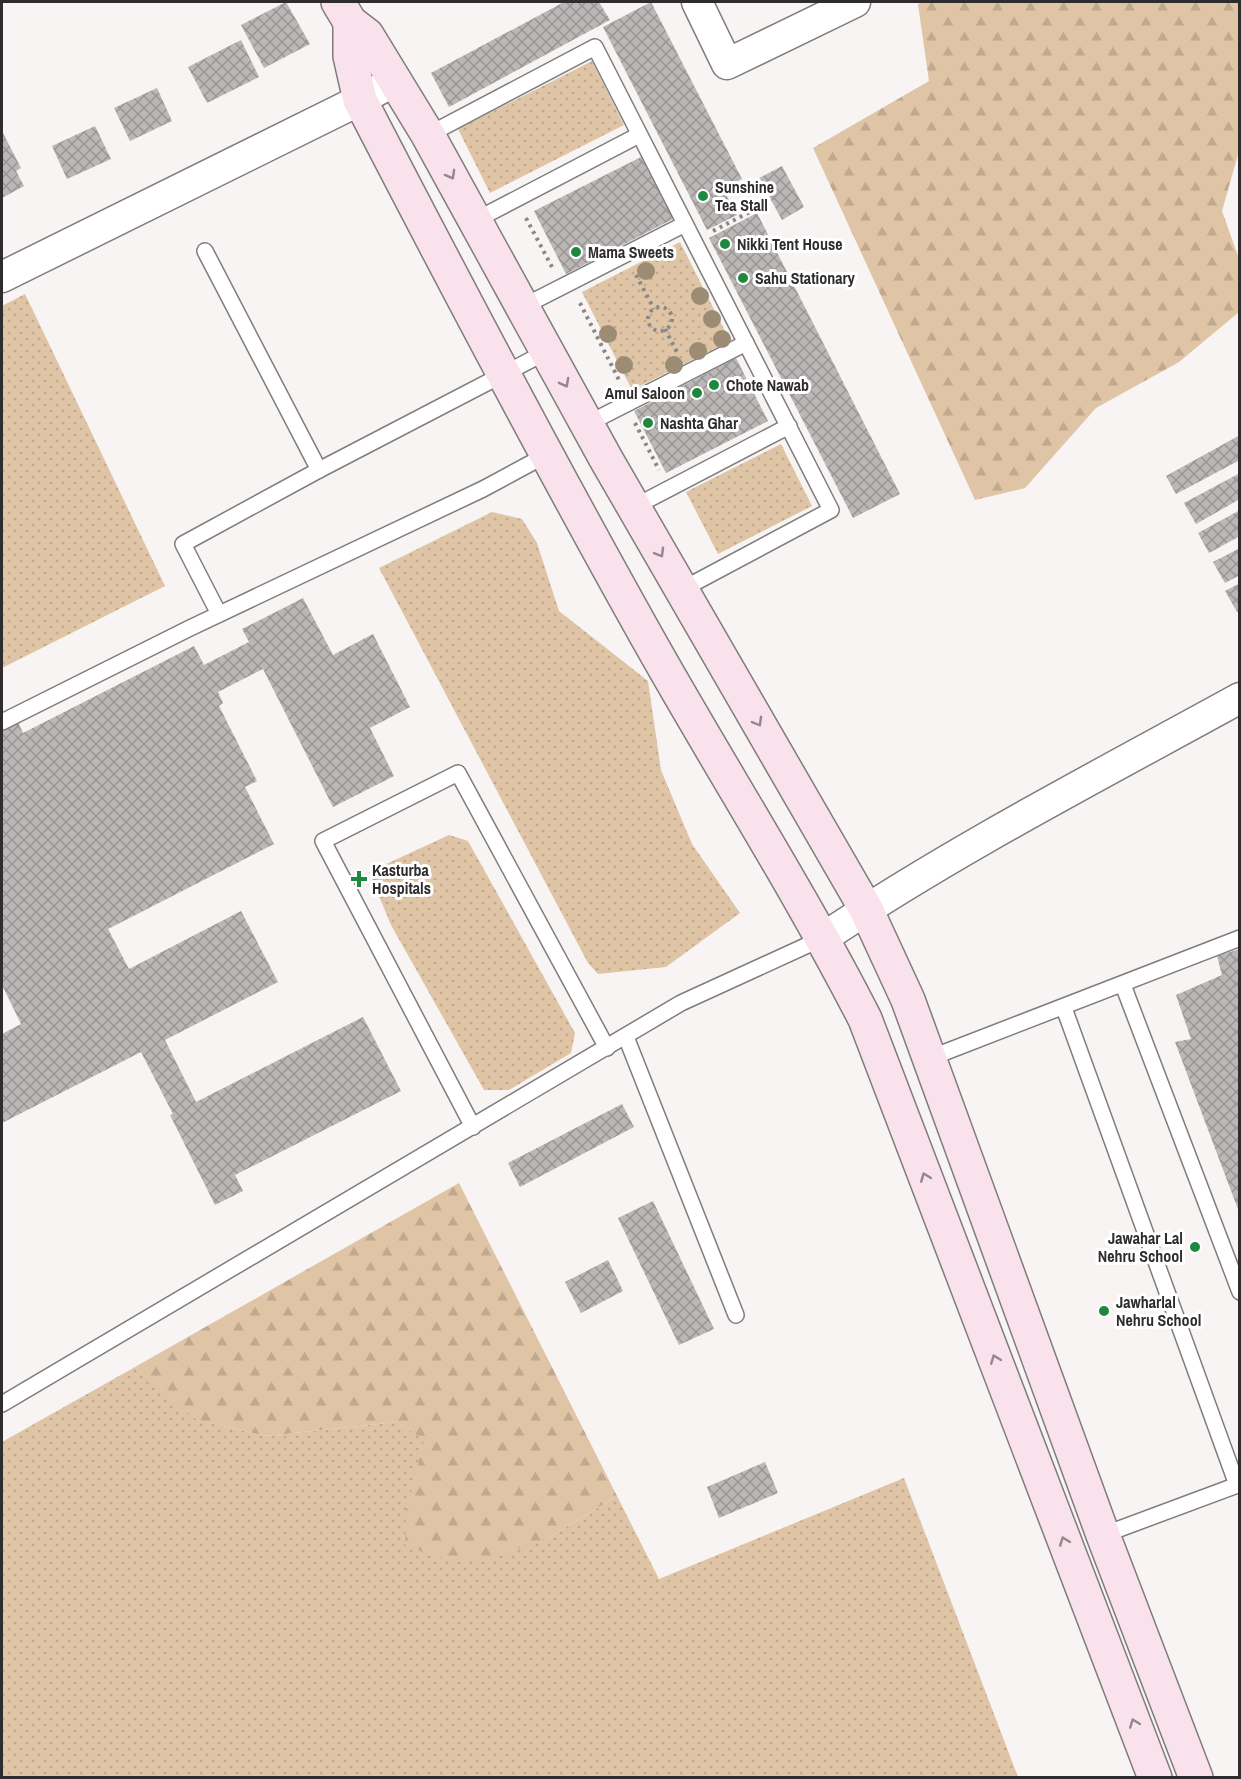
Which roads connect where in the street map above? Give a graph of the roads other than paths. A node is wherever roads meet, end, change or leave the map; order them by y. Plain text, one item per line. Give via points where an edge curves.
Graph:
1 (697, 2) edge
2 (855, 2) edge
3 (345, 8) edge
4 (396, 80) junction
5 (360, 100) junction
6 (428, 135) junction
7 (639, 135) junction
8 (476, 220) junction
9 (685, 224) junction
10 (205, 251) dead end
11 (2, 278) edge
12 (524, 306) junction
13 (746, 343) junction
14 (548, 351) junction
15 (502, 375) junction
16 (587, 424) junction
17 (789, 426) junction
18 (606, 459) junction
19 (554, 469) junction
20 (319, 470) junction
21 (634, 507) junction
22 (681, 590) junction
23 (219, 614) junction
24 (1239, 698) edge
25 (2, 722) edge
26 (866, 909) junction
27 (823, 938) junction
28 (1239, 938) edge
29 (1123, 985) junction
30 (1064, 1008) junction
31 (626, 1037) junction
32 (608, 1048) junction
33 (930, 1058) junction
34 (473, 1127) junction
35 (1239, 1292) edge
36 (736, 1315) dead end
37 (2, 1404) edge
38 (1238, 1485) edge
39 (1103, 1535) junction
40 (1155, 1778) edge
41 (1196, 1778) edge

1 - 2 street via 727,64
3 - 4 main road
3 - 5 main road
4 - 5 street
4 - 6 main road
5 - 11 street
5 - 15 main road
6 - 7 lane via 595,47
6 -> 8 main road
7 - 8 lane
7 - 9 lane
8 - 12 main road
9 - 12 lane
9 - 13 lane
10 - 20 lane
12 - 14 main road
13 - 16 lane
13 - 17 lane
14 - 15 lane
14 -> 16 main road
15 - 19 main road
15 - 20 lane
16 - 18 main road
17 - 21 lane
17 - 22 lane via 831,510
18 - 19 main road
18 - 21 main road
19 - 23 lane via 483,489
19 - 27 main road via 644,632
20 - 23 lane via 183,544
21 -> 22 main road
22 -> 26 main road
23 - 25 lane
24 - 26 street
26 - 27 street
26 - 33 main road
27 - 31 lane via 681,1003
40 -> 27 main road via 865,1020
28 - 29 lane
29 - 30 lane
29 - 35 lane
30 - 33 lane
30 - 38 lane
31 - 32 lane
31 - 36 lane
32 - 34 lane
32 - 34 lane via 458,773 323,841
33 - 39 main road
34 - 37 lane
38 - 39 lane
39 - 41 main road

